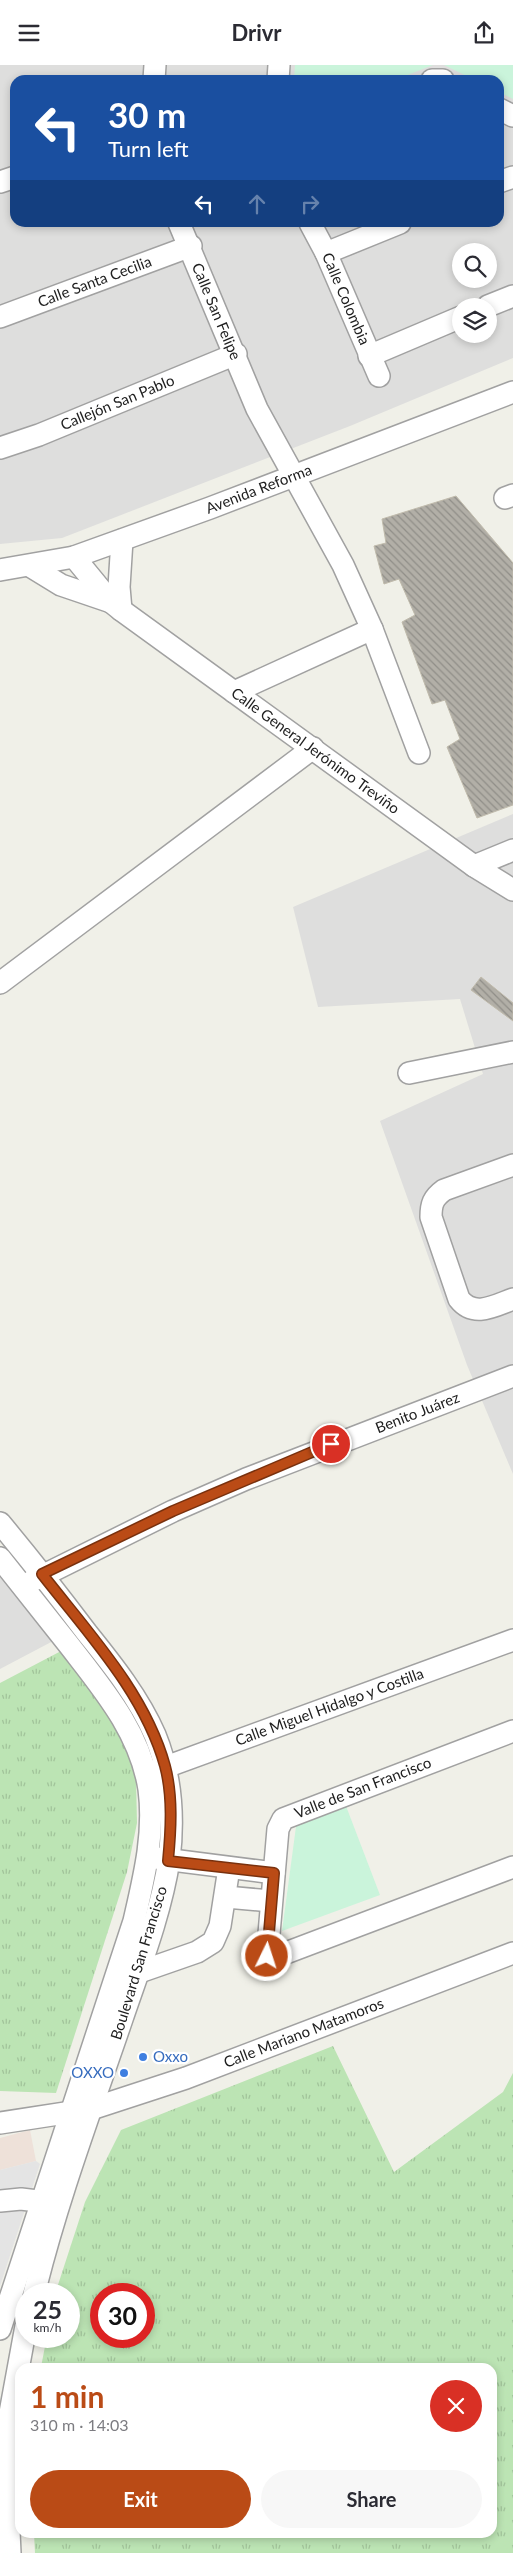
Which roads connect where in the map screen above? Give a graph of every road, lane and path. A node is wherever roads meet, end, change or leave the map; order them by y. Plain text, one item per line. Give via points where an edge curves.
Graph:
1 (182, 227) edge
2 (312, 227) edge
3 (390, 227) edge
4 (191, 246) junction
5 (326, 253) junction
6 (513, 296) edge
7 (497, 302) edge
8 (0, 317) edge
9 (452, 321) edge
10 (236, 355) junction
11 (369, 356) junction
12 (379, 376) dead end
13 (513, 392) edge
14 (0, 448) edge
15 (292, 476) junction
16 (122, 540) junction
17 (74, 557) junction
18 (30, 566) junction
19 (0, 570) edge
20 (116, 606) junction
21 (372, 629) junction
22 (234, 691) junction
23 (313, 747) junction
24 (419, 753) dead end
25 (513, 850) edge
26 (474, 866) junction
27 (513, 890) edge
28 (0, 983) edge
29 (513, 1053) edge
30 (409, 1073) dead end
31 (513, 1165) edge
32 (513, 1299) edge
33 (513, 1376) edge
34 (0, 1523) edge
35 (0, 1558) edge
36 (42, 1574) junction
37 (23, 1587) junction
38 (513, 1640) edge
39 (513, 1731) edge
40 (156, 1771) junction
41 (148, 1857) junction
42 (168, 1861) junction
43 (513, 1867) edge
44 (229, 1869) junction
45 (274, 1873) junction
46 (226, 1897) junction
47 (271, 1901) junction
48 (513, 1953) edge
49 (138, 1975) junction
50 (113, 1979) junction
51 (81, 2111) junction
52 (0, 2123) edge
53 (0, 2201) edge
54 (50, 2202) junction
55 (36, 2283) edge
56 (0, 2329) edge
57 (22, 2348) edge
58 (19, 2363) edge
59 (15, 2386) edge
60 (10, 2553) edge

1 - 4 street, Calle San Felipe
2 - 5 street, Calle Colombia
3 - 5 street
4 - 8 street, Calle Santa Cecilia
4 - 10 street, Calle San Felipe
5 - 11 street, Calle Colombia
6 - 7 street
9 - 11 street
10 - 14 street, Callejón San Pablo
10 - 15 street, Calle San Felipe via 257,409
11 - 12 street, Calle Colombia
13 - 15 street, Avenida Reforma
15 - 16 street, Avenida Reforma
15 - 21 street, Calle San Felipe via 343,565
16 - 17 street, Avenida Reforma
16 - 20 street
17 - 18 street, Avenida Reforma
17 - 20 street
18 - 19 street, Avenida Reforma
18 - 20 street via 61,585
20 - 22 street, Calle General Jerónimo Treviño
21 - 22 street
21 - 24 street, Calle San Felipe
22 - 23 street, Calle General Jerónimo Treviño
23 - 26 street, Calle General Jerónimo Treviño
23 - 28 street
25 - 26 street
26 - 27 street, Calle General Jerónimo Treviño
29 - 30 street
31 - 32 street via 444,1190 430,1205 431,1217 459,1299 465,1307 473,1310 488,1308
33 - 36 street, Benito Juárez via 246,1479
34 - 36 street, Boulevard San Francisco
35 - 37 street, Boulevard San Francisco
36 - 37 street, Benito Juárez
36 - 40 street, Boulevard San Francisco via 135,1699 154,1735
37 - 40 street, Boulevard San Francisco via 108,1695
38 - 40 street, Calle Miguel Hidalgo y Costilla
39 - 45 street, Valle de San Francisco via 285,1818 278,1829
40 - 41 street, Boulevard San Francisco
40 - 42 street, Boulevard San Francisco via 171,1825
41 - 42 street
41 - 50 street, Boulevard San Francisco via 134,1921
42 - 44 street
42 - 49 street, Boulevard San Francisco
43 - 47 street, Valle de San Francisco via 269,1959
44 - 45 street
44 - 46 street
45 - 47 street, Valle de San Francisco
46 - 47 street
46 - 49 street via 213,1942 197,1952
48 - 51 street, Calle Mariano Matamoros via 186,2078
49 - 50 street
49 - 51 street, Boulevard San Francisco
50 - 51 street, Boulevard San Francisco
51 - 52 street, Calle Mariano Matamoros
51 - 54 street, Boulevard San Francisco
53 - 54 street
54 - 55 street, Boulevard San Francisco
54 - 56 street, Boulevard San Francisco
57 - 58 street
59 - 60 street via 6,2466

